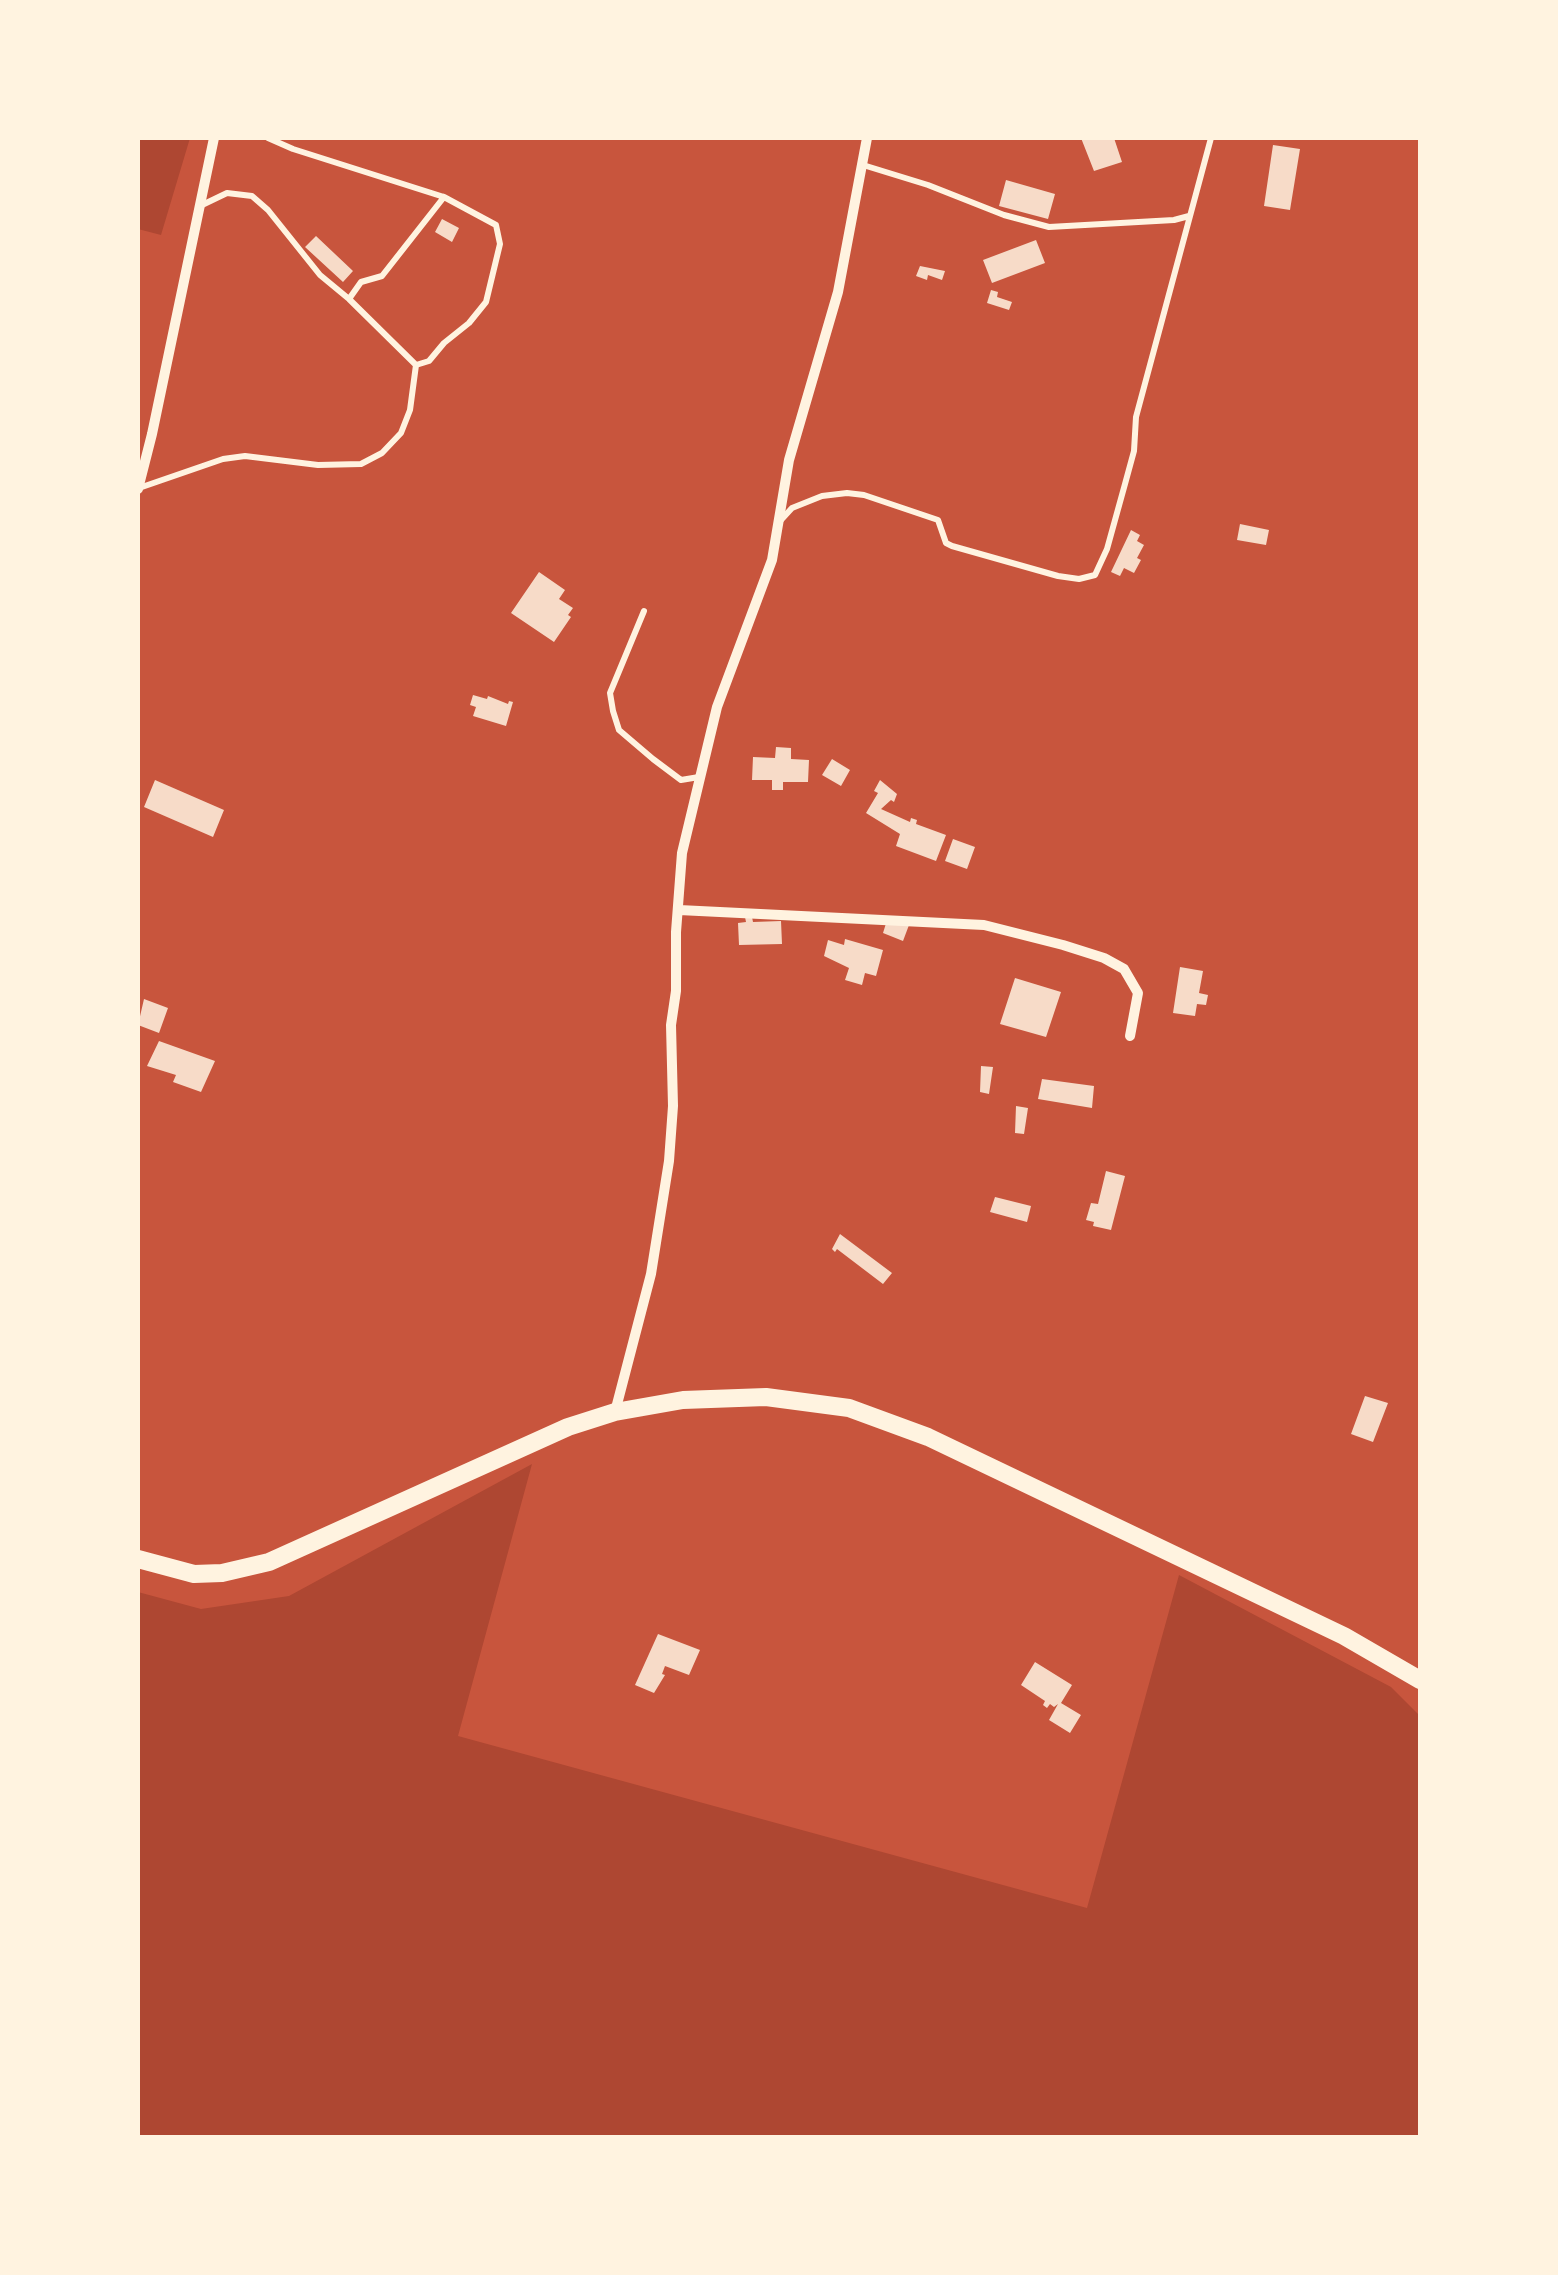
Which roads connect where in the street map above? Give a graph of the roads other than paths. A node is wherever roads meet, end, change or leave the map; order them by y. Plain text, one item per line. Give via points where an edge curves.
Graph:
1 (214, 138) edge
2 (268, 138) edge
3 (867, 138) edge
4 (1211, 138) edge
5 (862, 165) junction
6 (444, 197) junction
7 (200, 206) junction
8 (1191, 215) junction
9 (349, 299) junction
10 (416, 365) junction
11 (138, 488) edge
12 (779, 522) junction
13 (644, 611) dead end
14 (698, 778) junction
15 (679, 910) junction
16 (1130, 1036) dead end
17 (614, 1412) junction
18 (138, 1559) edge
19 (1420, 1680) edge

1 - 7 street
2 - 6 lane
3 - 5 street
4 - 8 lane
5 - 8 lane via 1049,226
5 - 12 street via 838,292 789,460
6 - 9 lane via 382,276 361,282
6 - 10 lane via 496,225 500,244 486,302
7 - 9 lane via 227,194 252,196
7 - 11 street
8 - 12 lane via 1136,417 1134,451 1095,575 1058,576 952,546 938,520 864,495 803,502
9 - 10 lane
10 - 11 lane via 401,433 361,464 245,456
12 - 14 street
13 - 14 lane via 610,693 619,730 680,780
14 - 15 street via 682,853
15 - 16 street via 984,924 1062,945 1124,969 1138,993
15 - 17 street via 670,1161 651,1274
17 - 18 main road via 531,1442 269,1562 194,1574
17 - 19 main road via 683,1400 766,1397 849,1408 889,1421 1344,1636

